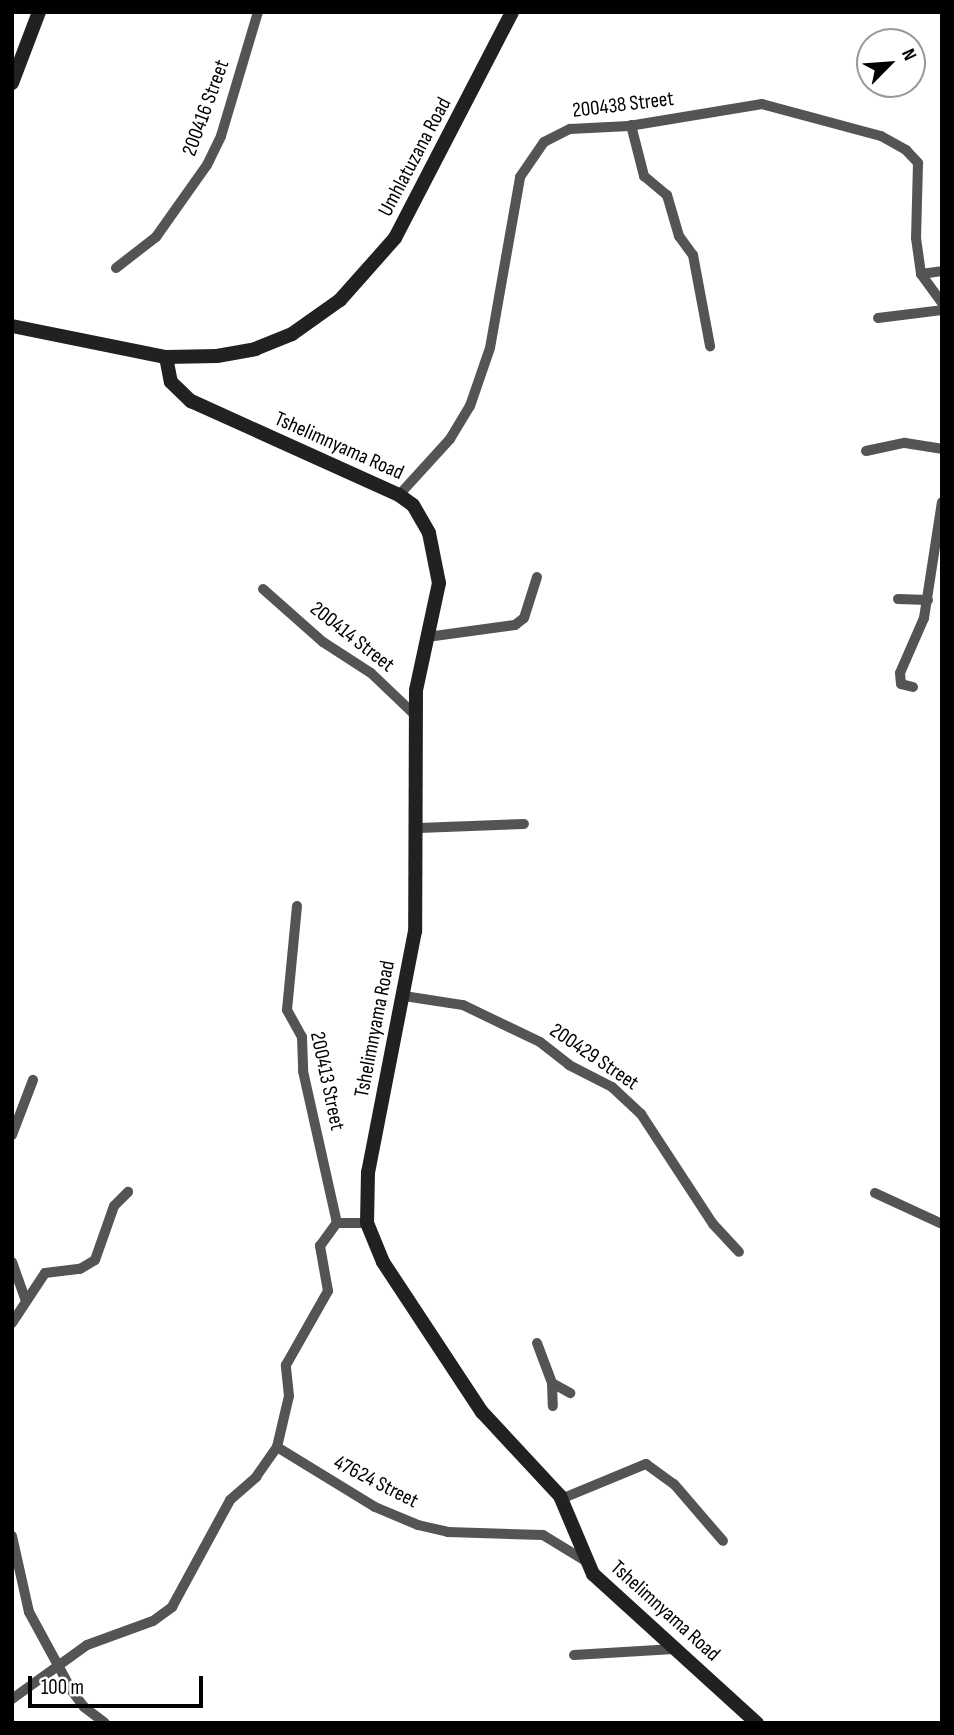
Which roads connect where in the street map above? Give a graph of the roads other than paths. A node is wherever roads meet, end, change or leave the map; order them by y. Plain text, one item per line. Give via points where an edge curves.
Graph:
1 (39, 12) edge
2 (258, 12) edge
3 (512, 12) edge
4 (12, 83) edge
5 (631, 125) junction
6 (116, 268) dead end
7 (942, 271) edge
8 (921, 274) junction
9 (942, 303) edge
10 (942, 310) edge
11 (878, 318) dead end
12 (12, 326) edge
13 (710, 346) dead end
14 (166, 358) junction
15 (942, 449) edge
16 (866, 451) dead end
17 (399, 495) junction
18 (942, 502) edge
19 (537, 577) dead end
20 (263, 589) dead end
21 (898, 599) dead end
22 (928, 600) junction
23 (427, 637) junction
24 (913, 687) dead end
25 (417, 717) junction
26 (524, 824) dead end
27 (419, 828) junction
28 (297, 906) dead end
29 (404, 996) junction
30 (33, 1080) dead end
31 (12, 1135) edge
32 (128, 1192) dead end
33 (875, 1193) dead end
34 (337, 1223) junction
35 (367, 1223) junction
36 (942, 1224) edge
37 (739, 1252) dead end
38 (12, 1262) edge
39 (26, 1301) junction
40 (12, 1323) edge
41 (537, 1343) dead end
42 (552, 1383) junction
43 (570, 1393) dead end
44 (553, 1406) dead end
45 (277, 1447) junction
46 (561, 1499) junction
47 (12, 1536) edge
48 (723, 1541) dead end
49 (584, 1560) junction
50 (674, 1649) junction
51 (575, 1655) dead end
52 (59, 1664) junction
53 (12, 1699) edge
54 (105, 1723) edge
55 (757, 1723) edge

1 - 4 street
2 - 6 street, 200416 Street via 221,136 207,166 156,237
3 - 14 street, Umhlatuzana Road via 419,199 362,278 292,334 255,349
5 - 8 street, 200438 Street via 773,104 881,136 906,149 918,163 916,238
5 - 13 street via 644,176 667,195 679,236 694,255
5 - 17 street, 200438 Street via 570,129 544,142 531,156 520,177 490,348 470,406 450,439
7 - 8 street
8 - 9 street
10 - 11 street
12 - 14 street, Umhlatuzana Road
14 - 17 street, Tshelimnyama Road via 171,382 191,401
15 - 16 street via 905,443
17 - 23 street, Tshelimnyama Road via 423,520 434,547 439,583
18 - 22 street
19 - 23 street via 524,618 514,625
20 - 25 street, 200414 Street via 323,642 380,681
21 - 22 street
22 - 24 street via 900,673 901,684
23 - 25 street, Tshelimnyama Road via 419,669
25 - 27 street, Tshelimnyama Road
26 - 27 street
27 - 29 street, Tshelimnyama Road via 415,931
28 - 34 street, 200413 Street via 286,1010 302,1037 303,1071
29 - 35 street, Tshelimnyama Road via 368,1171
29 - 37 street, 200429 Street via 463,1005 540,1042 569,1065 612,1087 641,1114 713,1224
30 - 31 street
32 - 39 street via 111,1211 95,1260 80,1269 48,1270 38,1277
33 - 36 street
34 - 35 street
34 - 45 street via 320,1246 328,1291 286,1366 288,1409
35 - 46 street, Tshelimnyama Road via 383,1262 482,1412
38 - 39 street
39 - 40 street
41 - 42 street
42 - 43 street
42 - 44 street
45 - 49 street, 47624 Street via 375,1507 418,1525 448,1532 543,1535
45 - 52 street via 256,1477 230,1500 172,1607 153,1621 87,1645
46 - 48 street via 646,1464 674,1484
46 - 49 street, Tshelimnyama Road
47 - 52 street via 29,1612
49 - 50 street, Tshelimnyama Road via 593,1574
50 - 51 street
50 - 55 street, Tshelimnyama Road
52 - 53 street
52 - 54 street via 84,1707

